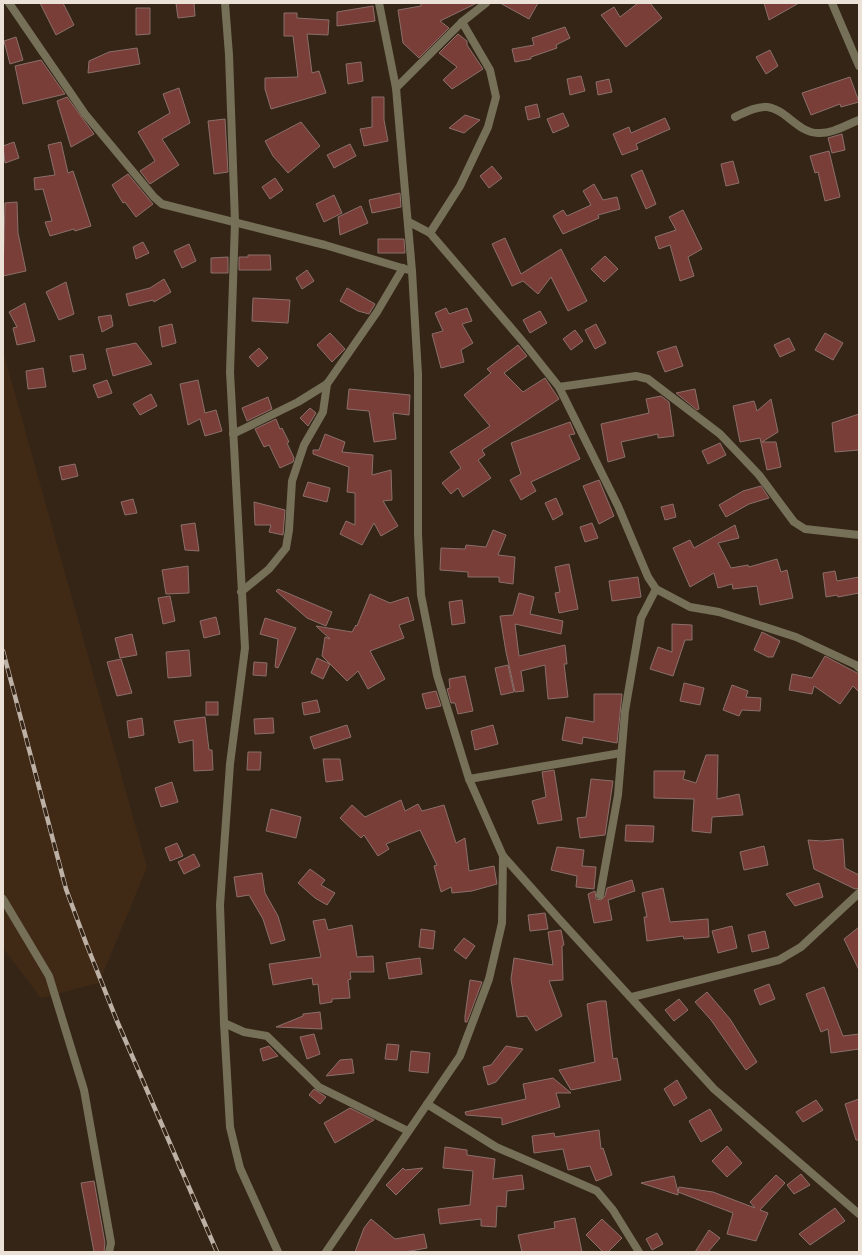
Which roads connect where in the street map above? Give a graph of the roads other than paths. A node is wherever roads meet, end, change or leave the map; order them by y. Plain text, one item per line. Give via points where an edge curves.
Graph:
1 (9, 3) edge
2 (225, 3) edge
3 (379, 3) edge
4 (486, 3) edge
5 (832, 3) edge
6 (462, 22) junction
7 (859, 66) edge
8 (396, 88) junction
9 (735, 117) dead end
10 (859, 120) edge
11 (235, 222) junction
12 (409, 222) junction
13 (430, 234) junction
14 (403, 268) junction
15 (412, 271) junction
16 (327, 384) junction
17 (559, 387) junction
18 (233, 434) junction
19 (859, 535) edge
20 (656, 589) junction
21 (241, 592) junction
22 (859, 668) edge
23 (621, 753) junction
24 (468, 779) junction
25 (503, 856) junction
26 (600, 894) dead end
27 (859, 894) edge
28 (3, 899) edge
29 (632, 997) junction
30 (224, 1023) junction
31 (427, 1104) junction
32 (408, 1131) junction
33 (859, 1214) edge
34 (109, 1252) edge
35 (278, 1252) edge
36 (326, 1252) edge
37 (639, 1252) edge

1 - 11 street via 85,114 154,197 162,204 173,208
2 - 11 street
3 - 8 street
4 - 6 street
5 - 7 street
6 - 8 street
6 - 13 street via 490,70 496,97 488,127 460,186
8 - 12 street
9 - 10 street via 753,109 767,107 776,110 805,130 817,134
11 - 14 street
11 - 18 street via 230,372
12 - 13 street
12 - 15 street
13 - 17 street
14 - 15 street
14 - 16 street via 377,312
15 - 24 street via 418,374 418,534 421,595 437,675
16 - 18 street via 298,402
16 - 21 street via 323,412 304,445 292,481 286,548 269,569
17 - 19 street via 636,376 648,379 720,434 759,475 794,522 805,529
17 - 20 street via 618,506 648,577
18 - 21 street
20 - 22 street via 690,607 719,612 796,637
20 - 23 street via 641,618 625,711
21 - 30 street via 245,648 230,764 220,905
23 - 24 street
23 - 26 street via 618,795
24 - 25 street
25 - 29 street
25 - 31 street via 502,923 489,979 460,1056
27 - 29 street via 801,947 779,960
28 - 34 street via 49,976 84,1090 111,1243
29 - 33 street via 714,1089
30 - 32 street via 244,1032 267,1036 319,1087
30 - 35 street via 230,1127 240,1168
31 - 32 street
31 - 37 street via 496,1147 597,1191 613,1210
32 - 36 street

